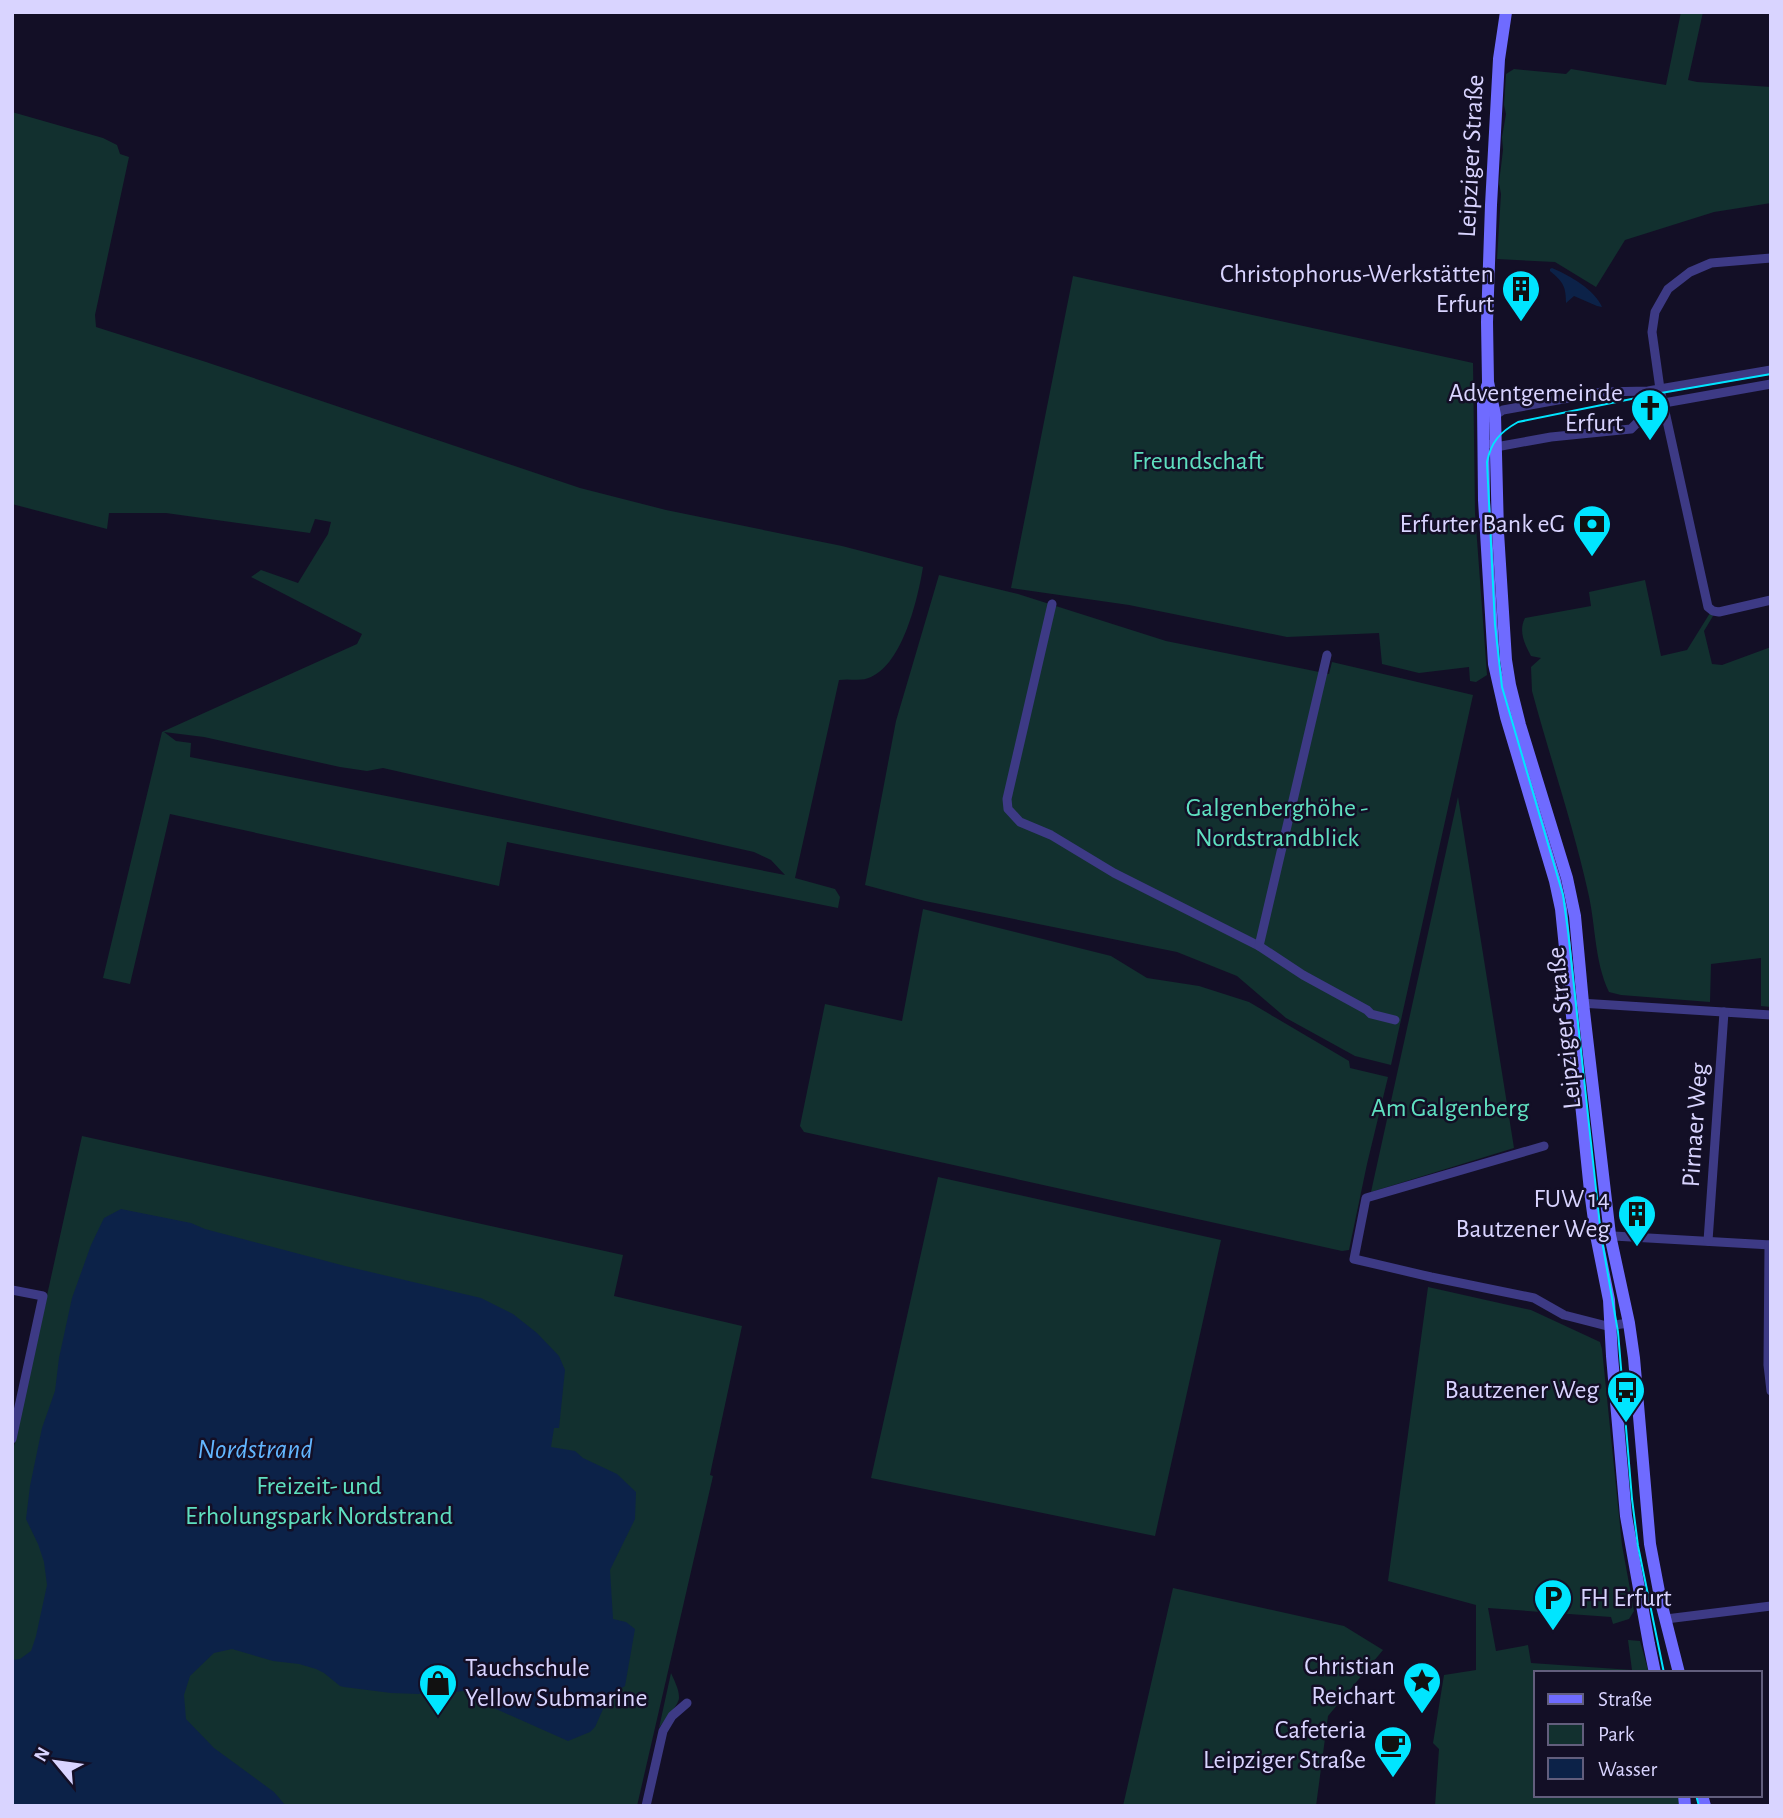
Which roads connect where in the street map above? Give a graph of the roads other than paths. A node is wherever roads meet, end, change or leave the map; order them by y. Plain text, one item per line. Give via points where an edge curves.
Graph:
1 (1506, 12) edge
2 (1771, 258) edge
3 (1771, 370) edge
4 (1488, 382) junction
5 (1770, 384) edge
6 (1661, 389) junction
7 (1771, 396) edge
8 (1664, 403) junction
9 (1495, 415) junction
10 (1483, 430) junction
11 (1496, 446) junction
12 (1771, 600) edge
13 (1052, 604) dead end
14 (1326, 655) dead end
15 (1259, 946) junction
16 (1577, 1003) junction
17 (1728, 1012) junction
18 (1767, 1015) edge
19 (1395, 1020) dead end
20 (1544, 1146) dead end
21 (1603, 1235) junction
22 (1708, 1241) junction
23 (1770, 1245) edge
24 (12, 1290) edge
25 (1629, 1324) junction
26 (1612, 1326) junction
27 (1771, 1391) edge
28 (12, 1439) edge
29 (1771, 1606) edge
30 (1666, 1619) junction
31 (1646, 1625) junction
32 (1656, 1671) edge
33 (1679, 1671) edge
34 (687, 1703) dead end
35 (646, 1806) edge

1 - 4 main road, Leipziger Straße via 1499,59 1488,272
2 - 6 street via 1711,263 1668,289 1655,312 1652,332
3 - 6 street
4 - 9 main road, Leipziger Straße
4 - 10 main road, Leipziger Straße
5 - 7 street
5 - 8 street
6 - 8 street
6 - 9 street via 1602,392
8 - 11 street via 1653,407 1631,429
8 - 12 street via 1708,607 1719,612
9 - 10 street
9 - 11 main road, Leipziger Straße
10 - 11 street
10 - 16 main road, Leipziger Straße via 1494,664 1555,881
11 - 16 main road, Leipziger Straße via 1506,660 1520,725 1576,916
13 - 15 street via 1008,809 1020,822
14 - 15 street
15 - 19 street via 1371,1014
16 - 17 street
16 - 21 main road, Leipziger Straße
17 - 18 street via 1756,1009
17 - 22 street, Pirnaer Weg
20 - 26 street via 1366,1198 1354,1259 1534,1298 1564,1315
21 - 22 street
21 - 25 main road, Leipziger Straße
21 - 26 main road, Leipziger Straße
22 - 23 street
23 - 27 street
24 - 28 street via 43,1296
25 - 26 street
25 - 30 main road, Leipziger Straße via 1650,1544
26 - 31 main road, Leipziger Straße via 1626,1516
29 - 30 street
30 - 31 main road
30 - 33 main road, Leipziger Straße
31 - 32 main road, Leipziger Straße
34 - 35 street via 663,1731

